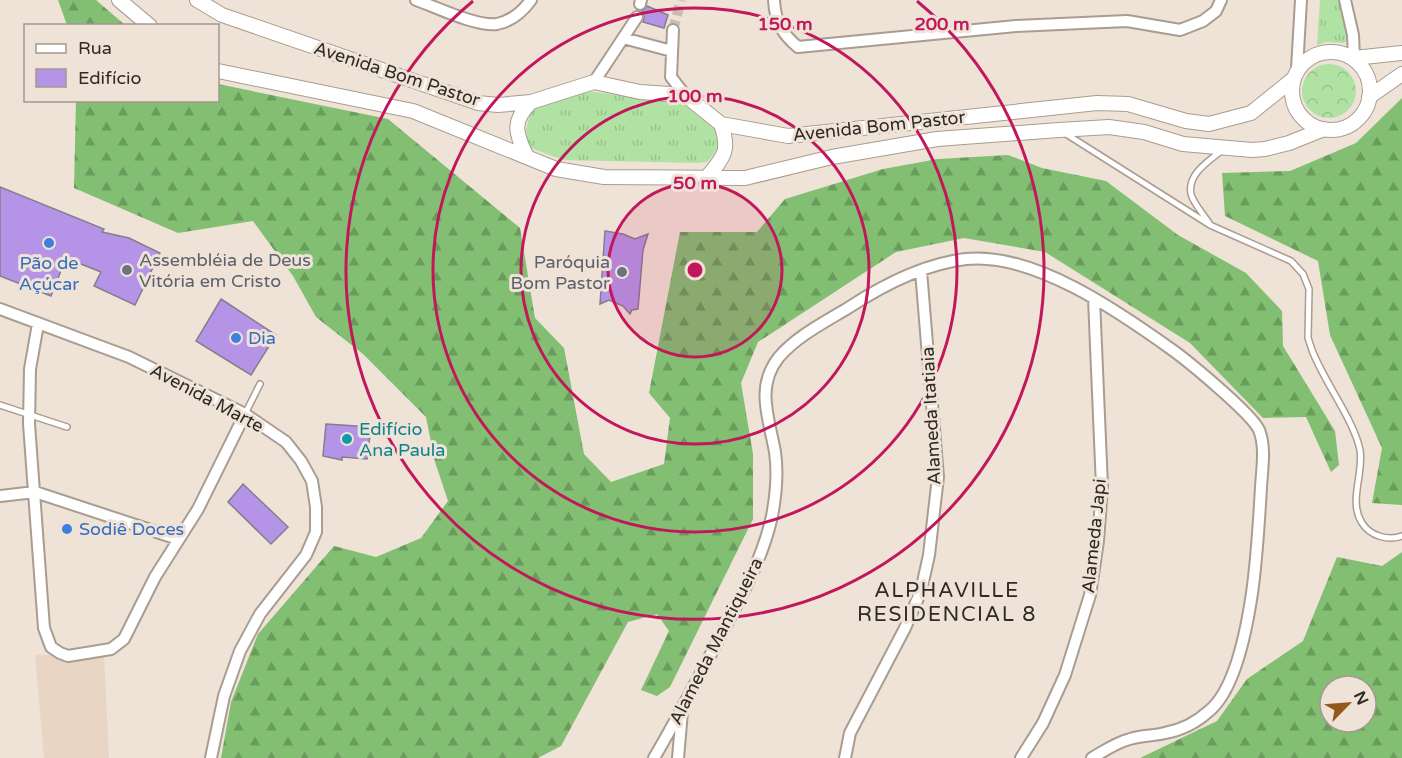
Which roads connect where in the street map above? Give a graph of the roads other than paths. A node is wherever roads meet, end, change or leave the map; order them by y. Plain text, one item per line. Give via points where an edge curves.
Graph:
1 (118, 0) edge
2 (197, 0) edge
3 (416, 0) edge
4 (531, 0) edge
5 (774, 0) edge
6 (1221, 0) edge
7 (1301, 0) edge
8 (1345, 0) edge
9 (637, 17) dead end
10 (148, 24) edge
11 (673, 30) tunnel mouth
12 (623, 38) junction
13 (672, 51) junction
14 (1402, 52) edge
15 (1353, 58) junction
16 (219, 71) edge
17 (1402, 74) edge
18 (1295, 75) junction
19 (594, 82) junction
20 (685, 95) junction
21 (1369, 97) junction
22 (531, 102) junction
23 (721, 124) junction
24 (1324, 129) junction
25 (1059, 130) junction
26 (1224, 148) junction
27 (526, 156) junction
28 (707, 177) junction
29 (1210, 225) junction
30 (921, 271) junction
31 (1094, 299) junction
32 (0, 309) edge
33 (38, 324) junction
34 (260, 384) dead end
35 (0, 405) edge
36 (29, 414) junction
37 (245, 414) junction
38 (67, 427) dead end
39 (34, 492) junction
40 (0, 496) edge
41 (1402, 536) edge
42 (178, 539) junction
43 (682, 708) junction
44 (211, 758) edge
45 (654, 758) edge
46 (678, 758) edge
47 (845, 758) edge
48 (1021, 758) edge
49 (1092, 758) edge

1 - 10 street
2 - 22 street, Avenida Bom Pastor via 222,15 478,103
3 - 4 street via 473,21 497,24 521,14
5 - 6 street via 782,31 798,47 1016,26 1127,21 1180,30 1203,21
7 - 18 street
8 - 15 street via 1353,35
9 - 12 street
11 - 13 street
12 - 13 street
12 - 19 street
13 - 20 street via 671,77
14 - 15 street
15 - 18 street via 1341,52 1316,53 1305,59
15 - 21 street via 1369,80
16 - 27 street, Avenida Bom Pastor via 413,111
17 - 21 street
18 - 23 street, Avenida Bom Pastor via 1251,113 1209,124 1128,104 1097,103 788,136
18 - 24 street via 1291,93 1294,105 1300,116
19 - 20 street, Avenida Bom Pastor via 640,92
19 - 22 street, Avenida Bom Pastor
20 - 23 street, Avenida Bom Pastor
21 - 24 street via 1367,107 1348,126
22 - 27 street via 517,122 517,138
23 - 28 street via 726,148 722,160
24 - 26 street, Avenida Bom Pastor via 1265,149
25 - 26 street, Avenida Bom Pastor via 1109,127 1183,144
25 - 28 street, Avenida Bom Pastor via 937,139 832,157 745,178
25 - 29 lane
26 - 29 lane via 1198,171 1192,182 1191,194
27 - 28 street, Avenida Bom Pastor via 556,169 585,175
29 - 41 lane via 1291,261 1303,274 1309,290 1308,338 1359,448 1358,513 1366,529 1378,536
30 - 31 street, Alameda Mantiqueira via 968,259 1005,262 1046,273
30 - 43 street, Alameda Mantiqueira via 890,282 789,346 776,361 764,393 776,454 777,483 762,553
30 - 47 street, Alameda Itatiaia via 938,477 929,555 921,591 850,734
31 - 48 street, Alameda Japi via 1102,487 1090,595 1065,675 1043,723
31 - 49 street, Alameda Mantiqueira via 1131,320 1188,362 1258,427 1263,445 1258,556 1247,630 1228,686 1212,709 1191,724 1167,733 1130,738
32 - 33 street, Avenida Marte
33 - 36 street via 30,369
33 - 37 street, Avenida Marte via 129,357
34 - 37 lane
35 - 36 lane
36 - 38 lane
36 - 39 street
37 - 42 street via 198,509
37 - 44 street, Avenida Marte via 286,442 301,461 312,482 316,532 306,555 260,614 240,651 224,696
39 - 40 street
39 - 42 street
39 - 42 street via 46,639 51,647 68,656 111,650 124,639
43 - 45 street, Alameda Mantiqueira
43 - 46 street

